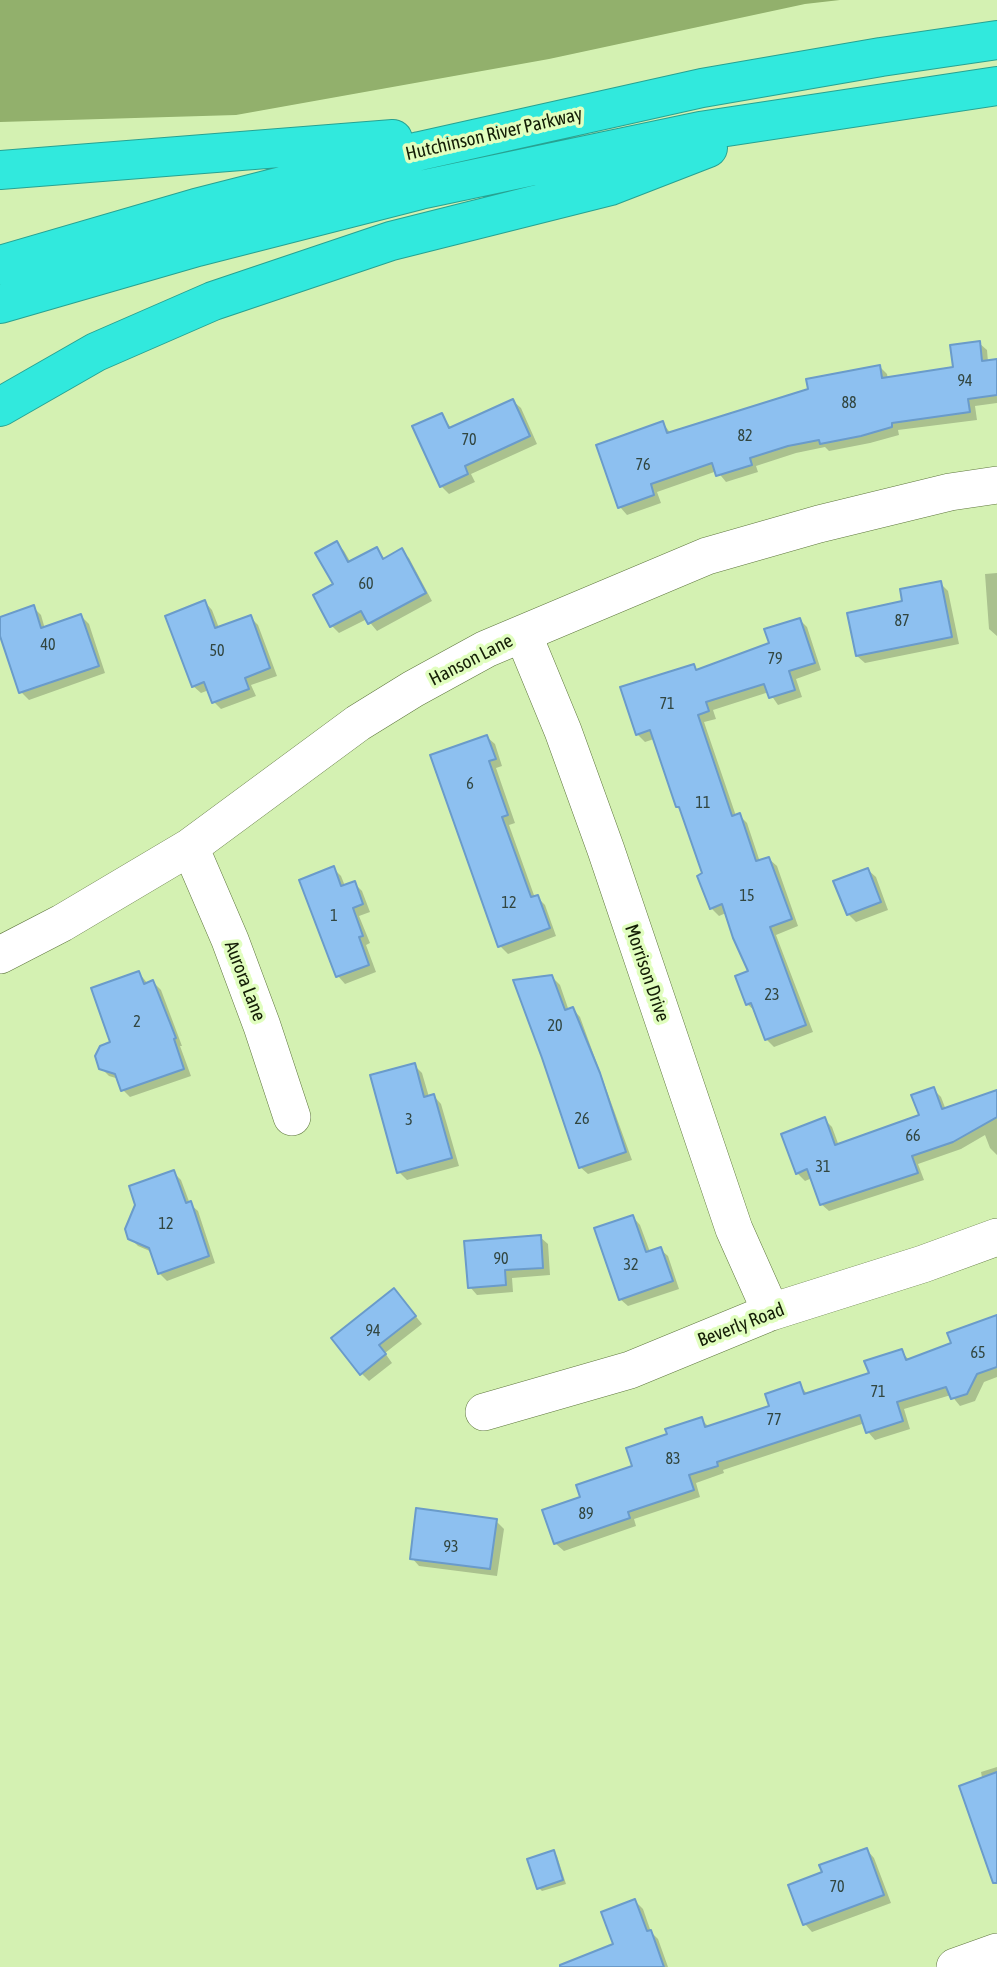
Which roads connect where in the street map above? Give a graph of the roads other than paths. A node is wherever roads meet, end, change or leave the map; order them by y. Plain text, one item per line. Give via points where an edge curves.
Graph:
1 (997, 40) edge
2 (997, 86) edge
3 (779, 121) junction
4 (524, 127) junction
5 (0, 170) edge
6 (0, 265) edge
7 (0, 304) edge
8 (0, 407) edge
9 (997, 485) edge
10 (523, 634) junction
11 (190, 847) junction
12 (0, 955) edge
13 (292, 1117) dead end
14 (997, 1237) edge
15 (771, 1312) junction
16 (484, 1412) dead end

1 - 4 highway, Hutchinson River Parkway via 702,88
2 - 3 highway, Hutchinson River Parkway
3 - 7 highway, Hutchinson River Parkway via 686,134 420,190
3 - 8 highway via 610,186 391,241 213,301 96,352
4 - 5 highway
4 - 6 highway, Hutchinson River Parkway via 196,208
9 - 10 street, Hanson Lane via 819,524 707,556
10 - 11 street, Hanson Lane via 448,670 358,723
10 - 15 street, Morrison Drive via 606,850 734,1229
11 - 12 street, Hanson Lane
11 - 13 street, Aurora Lane via 230,940
14 - 15 street, Beverly Road
15 - 16 street, Beverly Road via 630,1370

